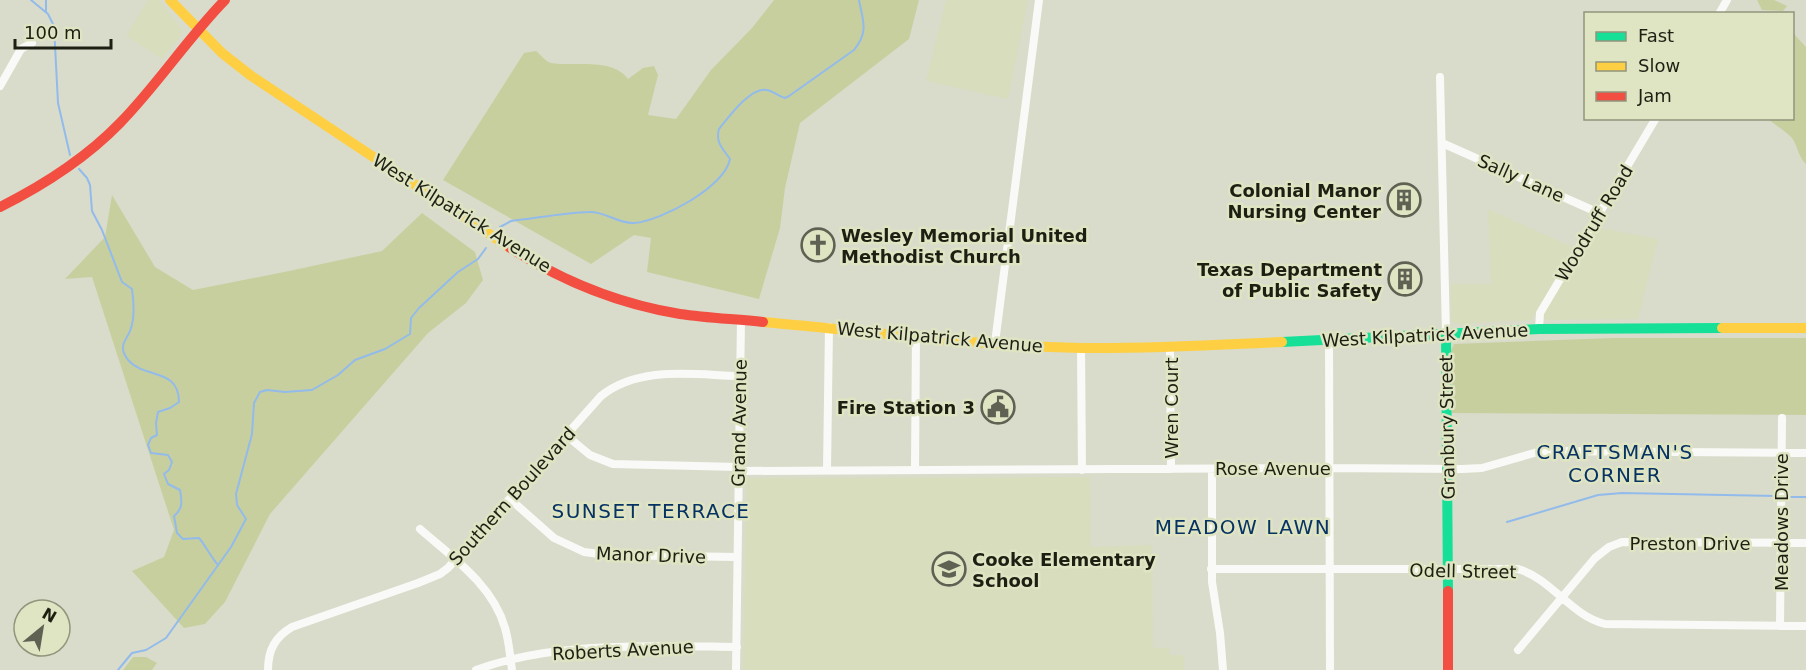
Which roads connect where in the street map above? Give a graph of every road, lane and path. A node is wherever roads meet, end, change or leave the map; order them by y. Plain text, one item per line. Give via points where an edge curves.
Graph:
1 (170, 0) edge
2 (225, 0) edge
3 (1039, 0) edge
4 (198, 30) junction
5 (32, 43) dead end
6 (1440, 77) dead end
7 (0, 86) edge
8 (1655, 120) edge
9 (1442, 143) junction
10 (0, 207) edge
11 (1599, 213) junction
12 (741, 320) junction
13 (829, 327) junction
14 (1806, 328) edge
15 (1539, 329) junction
16 (1446, 333) junction
17 (916, 334) junction
18 (1329, 340) junction
19 (996, 343) junction
20 (1170, 347) junction
21 (1081, 348) junction
22 (740, 376) junction
23 (1782, 418) dead end
24 (567, 436) junction
25 (1782, 453) junction
26 (1806, 453) edge
27 (1328, 468) junction
28 (738, 469) junction
29 (1171, 469) junction
30 (1212, 469) junction
31 (1447, 469) junction
32 (827, 470) junction
33 (915, 470) junction
34 (1082, 470) junction
35 (510, 499) junction
36 (420, 529) dead end
37 (1781, 543) junction
38 (1806, 543) edge
39 (737, 557) junction
40 (456, 560) junction
41 (1211, 569) junction
42 (1330, 570) junction
43 (1448, 570) junction
44 (1562, 597) junction
45 (1780, 626) junction
46 (1806, 626) edge
47 (737, 647) junction
48 (1518, 650) dead end
49 (510, 659) junction
50 (268, 670) edge
51 (476, 670) edge
52 (512, 670) edge
53 (736, 670) edge
54 (1223, 670) edge
55 (1330, 670) edge
56 (1448, 670) edge

1 - 4 main road, West Kilpatrick Avenue
2 - 4 main road
3 - 19 street
4 - 10 main road via 120,123 74,163
4 - 12 main road, West Kilpatrick Avenue via 250,75 544,267 595,291 647,307
5 - 7 street via 21,50
6 - 9 street, Granbury Street
8 - 11 street, Woodruff Road
9 - 11 street, Sally Lane
9 - 16 street, Granbury Street
11 - 15 street, Woodruff Road via 1540,313
12 - 13 main road, West Kilpatrick Avenue
12 - 22 street, Grand Avenue
13 - 17 main road, West Kilpatrick Avenue
13 - 32 street
14 - 15 main road, West Kilpatrick Avenue
15 - 16 main road, West Kilpatrick Avenue
16 - 18 main road, West Kilpatrick Avenue
16 - 31 main road, Granbury Street
17 - 19 main road, West Kilpatrick Avenue
17 - 33 street
18 - 20 main road, West Kilpatrick Avenue
18 - 27 street
19 - 21 main road, West Kilpatrick Avenue
20 - 21 main road, West Kilpatrick Avenue
20 - 29 street, Wren Court
21 - 34 street
22 - 24 street, Southern Boulevard via 657,375 632,379 601,396
22 - 28 street, Grand Avenue
23 - 25 street, Meadows Drive
24 - 28 street, Rose Avenue via 582,450 613,464
24 - 35 street, Southern Boulevard
25 - 26 street, Rose Avenue
25 - 31 street, Rose Avenue via 1541,451 1482,468
25 - 37 street, Meadows Drive
27 - 30 street, Rose Avenue
27 - 31 street, Rose Avenue
27 - 42 street
28 - 32 street, Rose Avenue
28 - 39 street, Grand Avenue
29 - 30 street, Rose Avenue
29 - 34 street, Rose Avenue
30 - 41 street
31 - 43 main road, Granbury Street
32 - 33 street, Rose Avenue
33 - 34 street, Rose Avenue
35 - 39 street, Manor Drive via 554,538 584,552
35 - 40 street, Southern Boulevard
36 - 40 street
37 - 38 street, Preston Drive
37 - 44 street, Preston Drive via 1622,542 1602,551
37 - 45 street, Meadows Drive
39 - 47 street, Grand Avenue
40 - 49 street via 495,604 506,630
40 - 50 street, Southern Boulevard via 432,578 298,624 275,640 268,655
41 - 42 street, Odell Street
41 - 54 street
42 - 43 street, Odell Street
42 - 55 street
43 - 44 street, Odell Street via 1518,569 1538,577
43 - 56 main road, Granbury Street
44 - 45 street, Odell Street via 1587,618 1610,624
44 - 48 street, Preston Drive
45 - 46 street, Odell Street
47 - 49 street, Roberts Avenue via 618,647
47 - 53 street, Grand Avenue
49 - 51 street, Roberts Avenue
49 - 52 street

